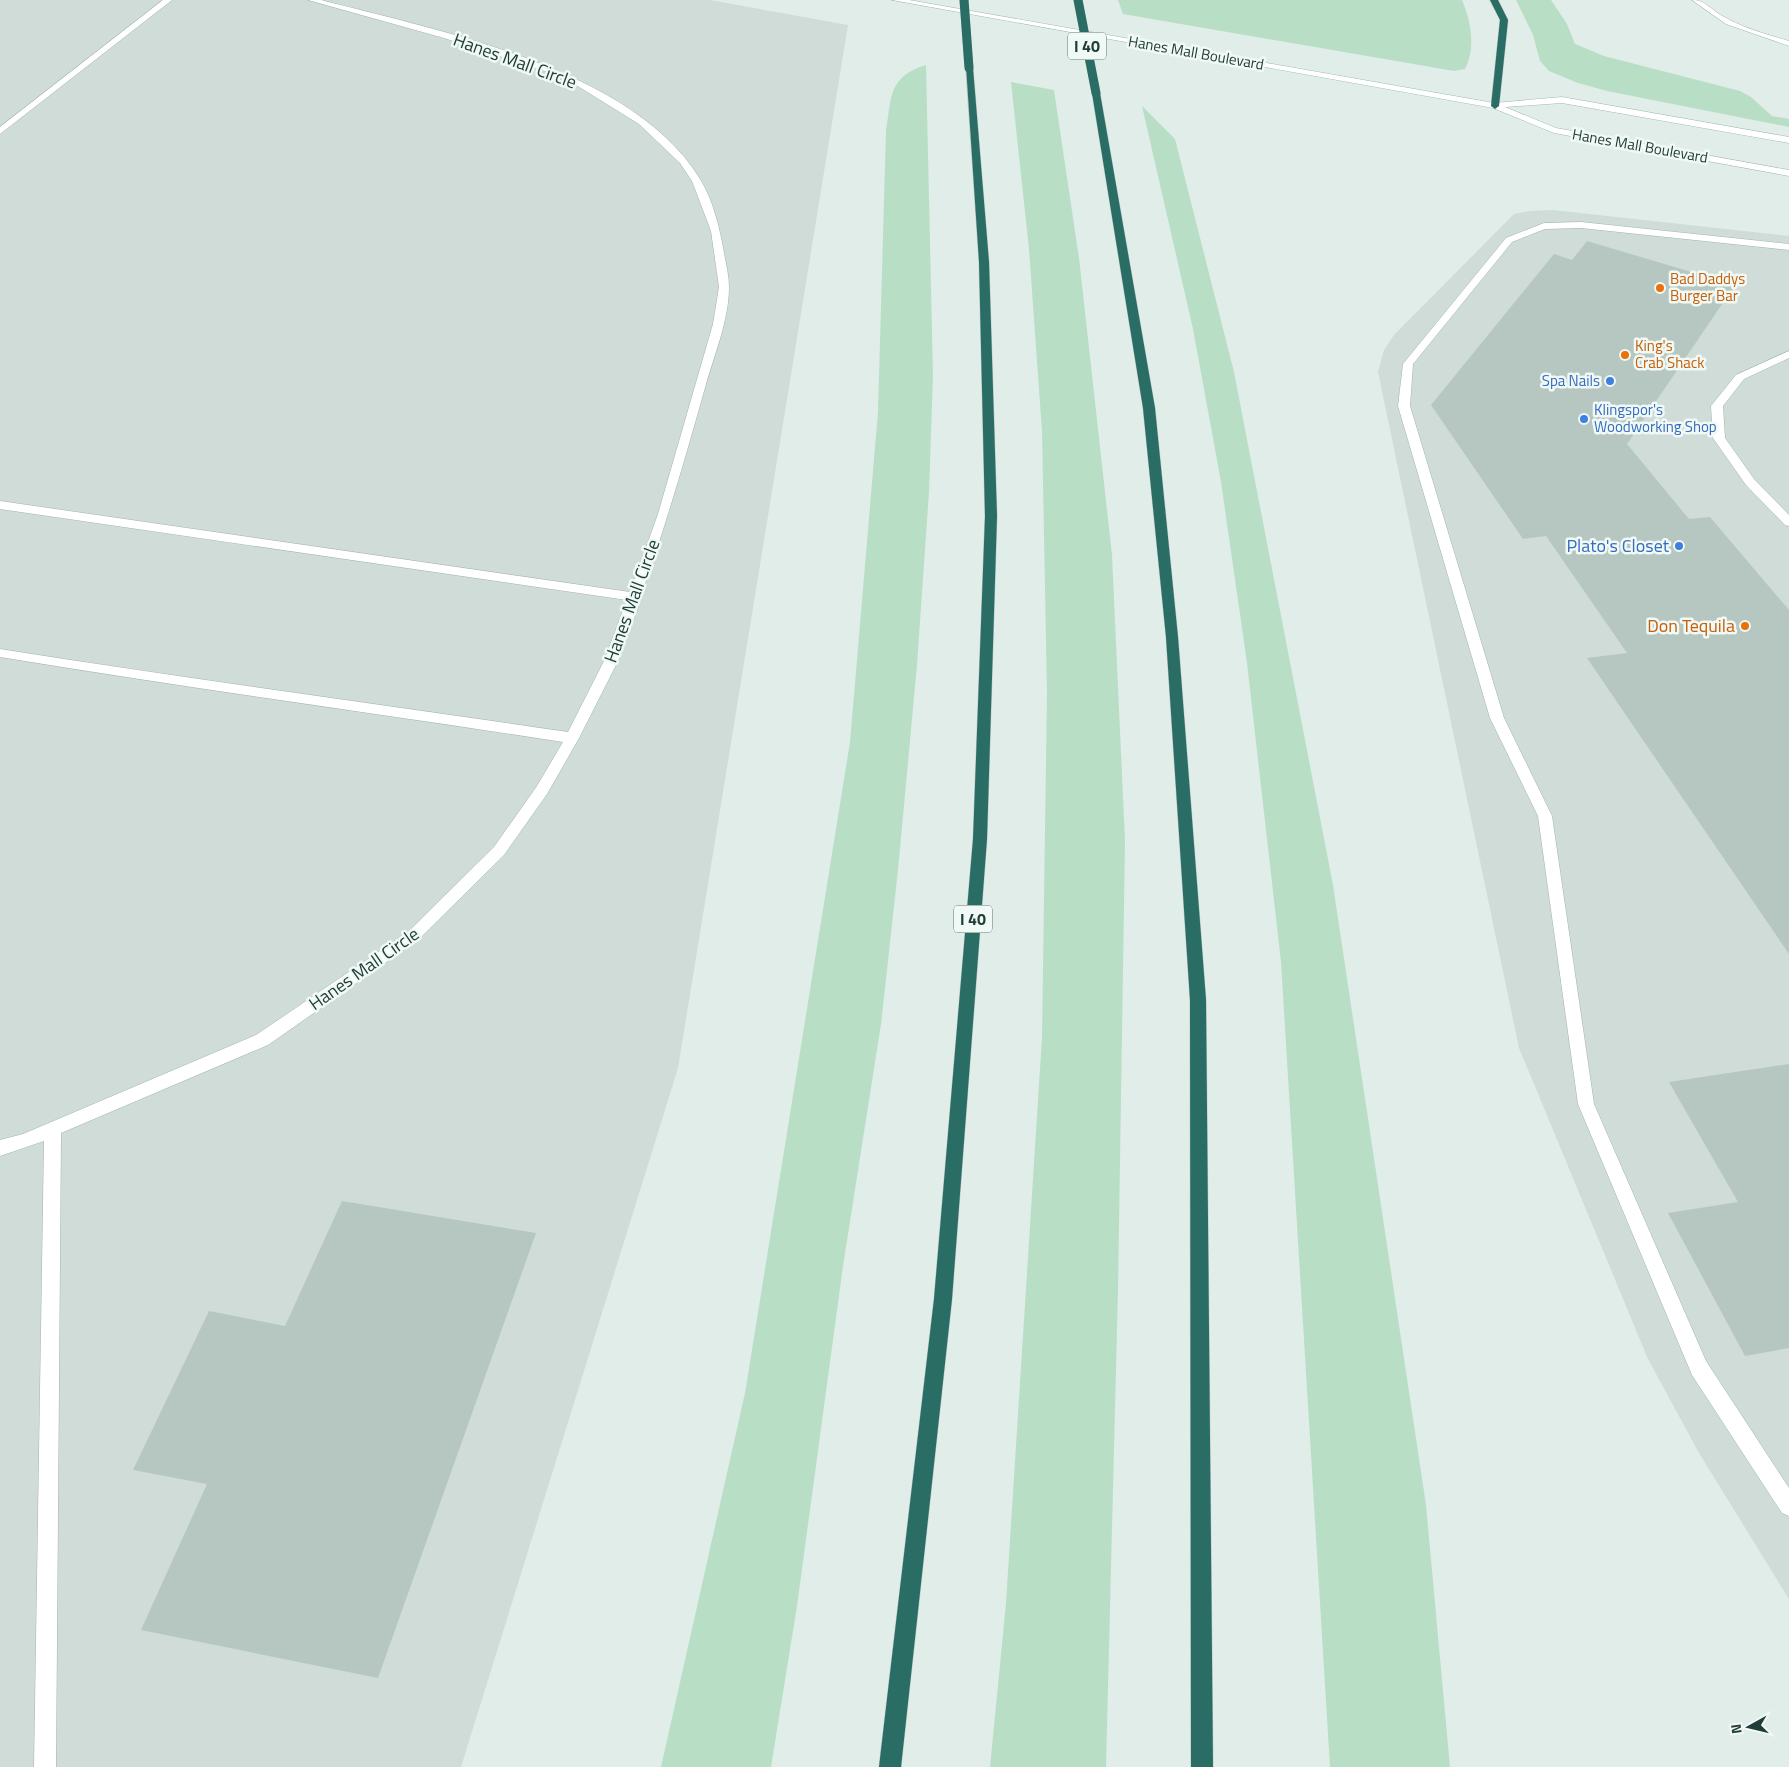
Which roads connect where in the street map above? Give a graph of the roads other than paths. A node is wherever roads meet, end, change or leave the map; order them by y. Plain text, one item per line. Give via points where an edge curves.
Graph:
1 (168, 0) edge
2 (312, 0) edge
3 (896, 0) edge
4 (964, 0) edge
5 (1078, 0) edge
6 (1494, 0) edge
7 (1696, 0) edge
8 (1789, 44) edge
9 (1495, 106) junction
10 (0, 131) edge
11 (1789, 140) edge
12 (1789, 173) edge
13 (1789, 247) edge
14 (1789, 354) edge
15 (0, 506) edge
16 (1789, 522) edge
17 (636, 597) junction
18 (0, 653) edge
19 (572, 738) junction
20 (53, 1129) junction
21 (0, 1148) edge
22 (1789, 1506) edge
23 (45, 1767) edge
24 (890, 1767) edge
25 (1202, 1767) edge

1 - 10 main road
2 - 17 main road, Hanes Mall Circle via 447,36 551,70 579,83 642,122 683,162 697,181 716,230 724,287 718,324 664,514
3 - 9 main road, Hanes Mall Boulevard
4 - 24 highway, I 40, bridge via 984,262 991,516 980,839 943,1299
5 - 25 highway, I 40, bridge via 1149,408 1172,638 1198,1000
6 - 9 highway via 1504,20
7 - 8 main road via 1735,28
9 - 11 main road, Hanes Mall Boulevard via 1562,100
9 - 12 main road, Hanes Mall Boulevard via 1554,130
13 - 22 main road via 1581,225 1544,226 1509,240 1408,364 1404,406 1497,718 1545,816 1586,1104 1699,1368
14 - 16 main road via 1740,377 1717,406 1719,438 1750,482
15 - 17 main road
17 - 19 main road, Hanes Mall Circle via 611,661
18 - 19 main road via 196,685
19 - 20 main road, Hanes Mall Circle via 542,790 499,850 414,936 262,1040
20 - 21 main road, Hanes Mall Circle
20 - 23 main road

